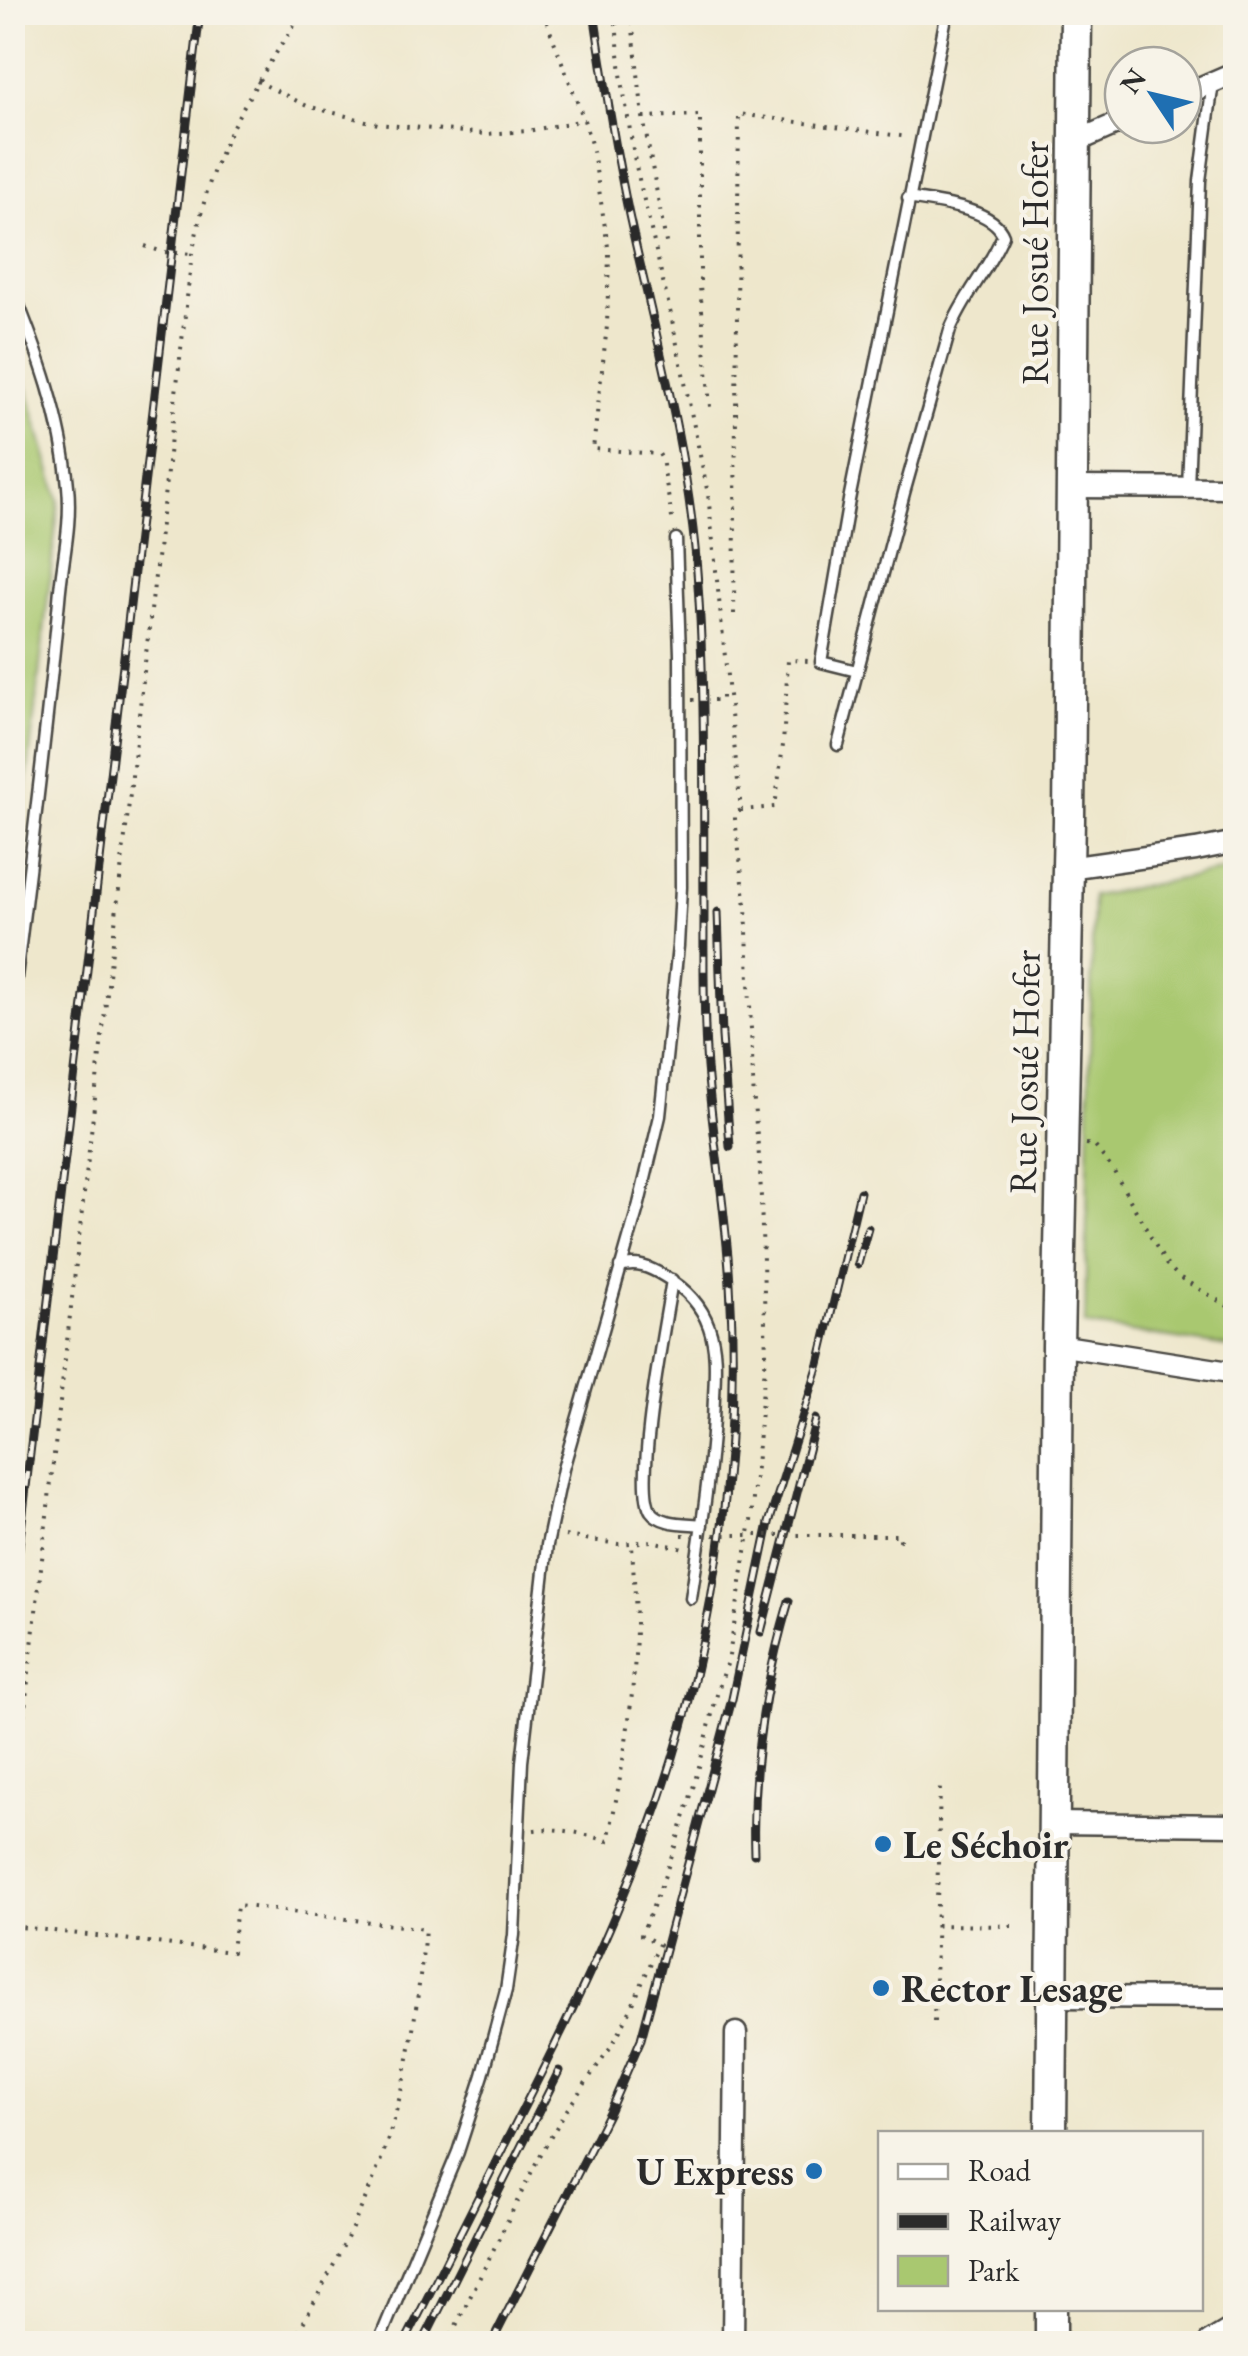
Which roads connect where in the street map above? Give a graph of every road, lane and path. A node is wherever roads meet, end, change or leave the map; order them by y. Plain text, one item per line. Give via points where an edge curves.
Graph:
1 (303, 12) edge
2 (543, 12) edge
3 (615, 12) edge
4 (631, 12) edge
5 (947, 12) edge
6 (1076, 12) edge
7 (1236, 72) edge
8 (257, 81) junction
9 (1214, 82) junction
10 (1203, 87) edge
11 (643, 117) junction
12 (584, 120) junction
13 (1103, 130) edge
14 (920, 138) junction
15 (1075, 142) junction
16 (908, 198) junction
17 (145, 246) dead end
18 (667, 248) dead end
19 (192, 254) junction
20 (12, 288) edge
21 (710, 408) dead end
22 (1072, 487) junction
23 (1188, 488) junction
24 (1236, 488) edge
25 (676, 539) joint
26 (734, 614) dead end
27 (821, 662) junction
28 (857, 670) junction
29 (680, 696) junction
30 (728, 696) junction
31 (838, 745) dead end
32 (1236, 842) edge
33 (1068, 868) junction
34 (12, 1010) edge
35 (1076, 1144) dead end
36 (620, 1267) junction
37 (672, 1280) junction
38 (1236, 1311) edge
39 (1058, 1345) junction
40 (1236, 1373) edge
41 (702, 1525) junction
42 (550, 1532) junction
43 (652, 1534) dead end
44 (682, 1535) dead end
45 (902, 1540) dead end
46 (649, 1541) junction
47 (632, 1543) junction
48 (698, 1553) junction
49 (692, 1598) dead end
50 (940, 1785) dead end
51 (12, 1820) edge
52 (1052, 1823) junction
53 (1236, 1825) edge
54 (518, 1834) junction
55 (936, 1925) junction
56 (12, 1926) edge
57 (1016, 1926) dead end
58 (1051, 1997) junction
59 (1236, 1998) edge
60 (934, 2022) dead end
61 (736, 2033) dead end
62 (1050, 2131) edge
63 (1051, 2311) edge
64 (1236, 2328) edge
65 (292, 2344) edge
66 (378, 2344) edge
67 (733, 2344) edge
68 (1051, 2344) edge
69 (1211, 2344) edge

1 - 8 path
2 - 12 path
3 - 30 path via 635,162 702,456
4 - 11 path
5 - 14 lane
6 - 15 main road, Rue Josué Hofer
7 - 9 street
8 - 12 path via 307,106 378,124 484,134
8 - 19 path via 214,168
9 - 10 street
9 - 23 lane via 1200,181
11 - 18 path
11 - 21 path via 700,115 700,286
12 - 25 path via 609,253 593,449 659,454
13 - 15 street
14 - 16 lane
14 - 26 path via 739,114
15 - 22 main road, Rue Josué Hofer
16 - 27 lane
16 - 28 lane via 970,211 990,219 1004,236 950,330
17 - 19 path
19 - 51 path
20 - 34 lane via 59,424 69,514
22 - 23 street
22 - 33 main road, Rue Josué Hofer
23 - 24 street
25 - 29 lane
27 - 28 lane
27 - 30 path via 788,660 775,807 741,810
28 - 31 lane
29 - 30 path
29 - 36 lane via 681,887 671,1030 660,1116
32 - 33 street
33 - 39 main road, Rue Josué Hofer
35 - 38 path via 1094,1145 1113,1170 1166,1264
36 - 37 lane via 649,1267
36 - 42 lane
37 - 41 lane via 700,1307 714,1351
37 - 41 lane via 644,1460 646,1493 661,1519
39 - 40 street
39 - 52 main road, Rue Josué Hofer
41 - 48 lane
42 - 47 path
42 - 54 lane
43 - 46 path
44 - 45 path, bridge
46 - 47 path
46 - 48 path
47 - 54 path via 635,1650 608,1841 547,1828
48 - 49 lane
50 - 55 path
52 - 53 street
52 - 58 main road, Rue Josué Hofer
54 - 66 lane via 511,1962 499,2020 448,2180
55 - 57 path
55 - 60 path
56 - 65 path via 232,1952 237,1906 426,1929 410,2050 390,2132
58 - 59 street
58 - 62 main road, Rue Josué Hofer
61 - 67 street
63 - 68 main road
64 - 69 street

